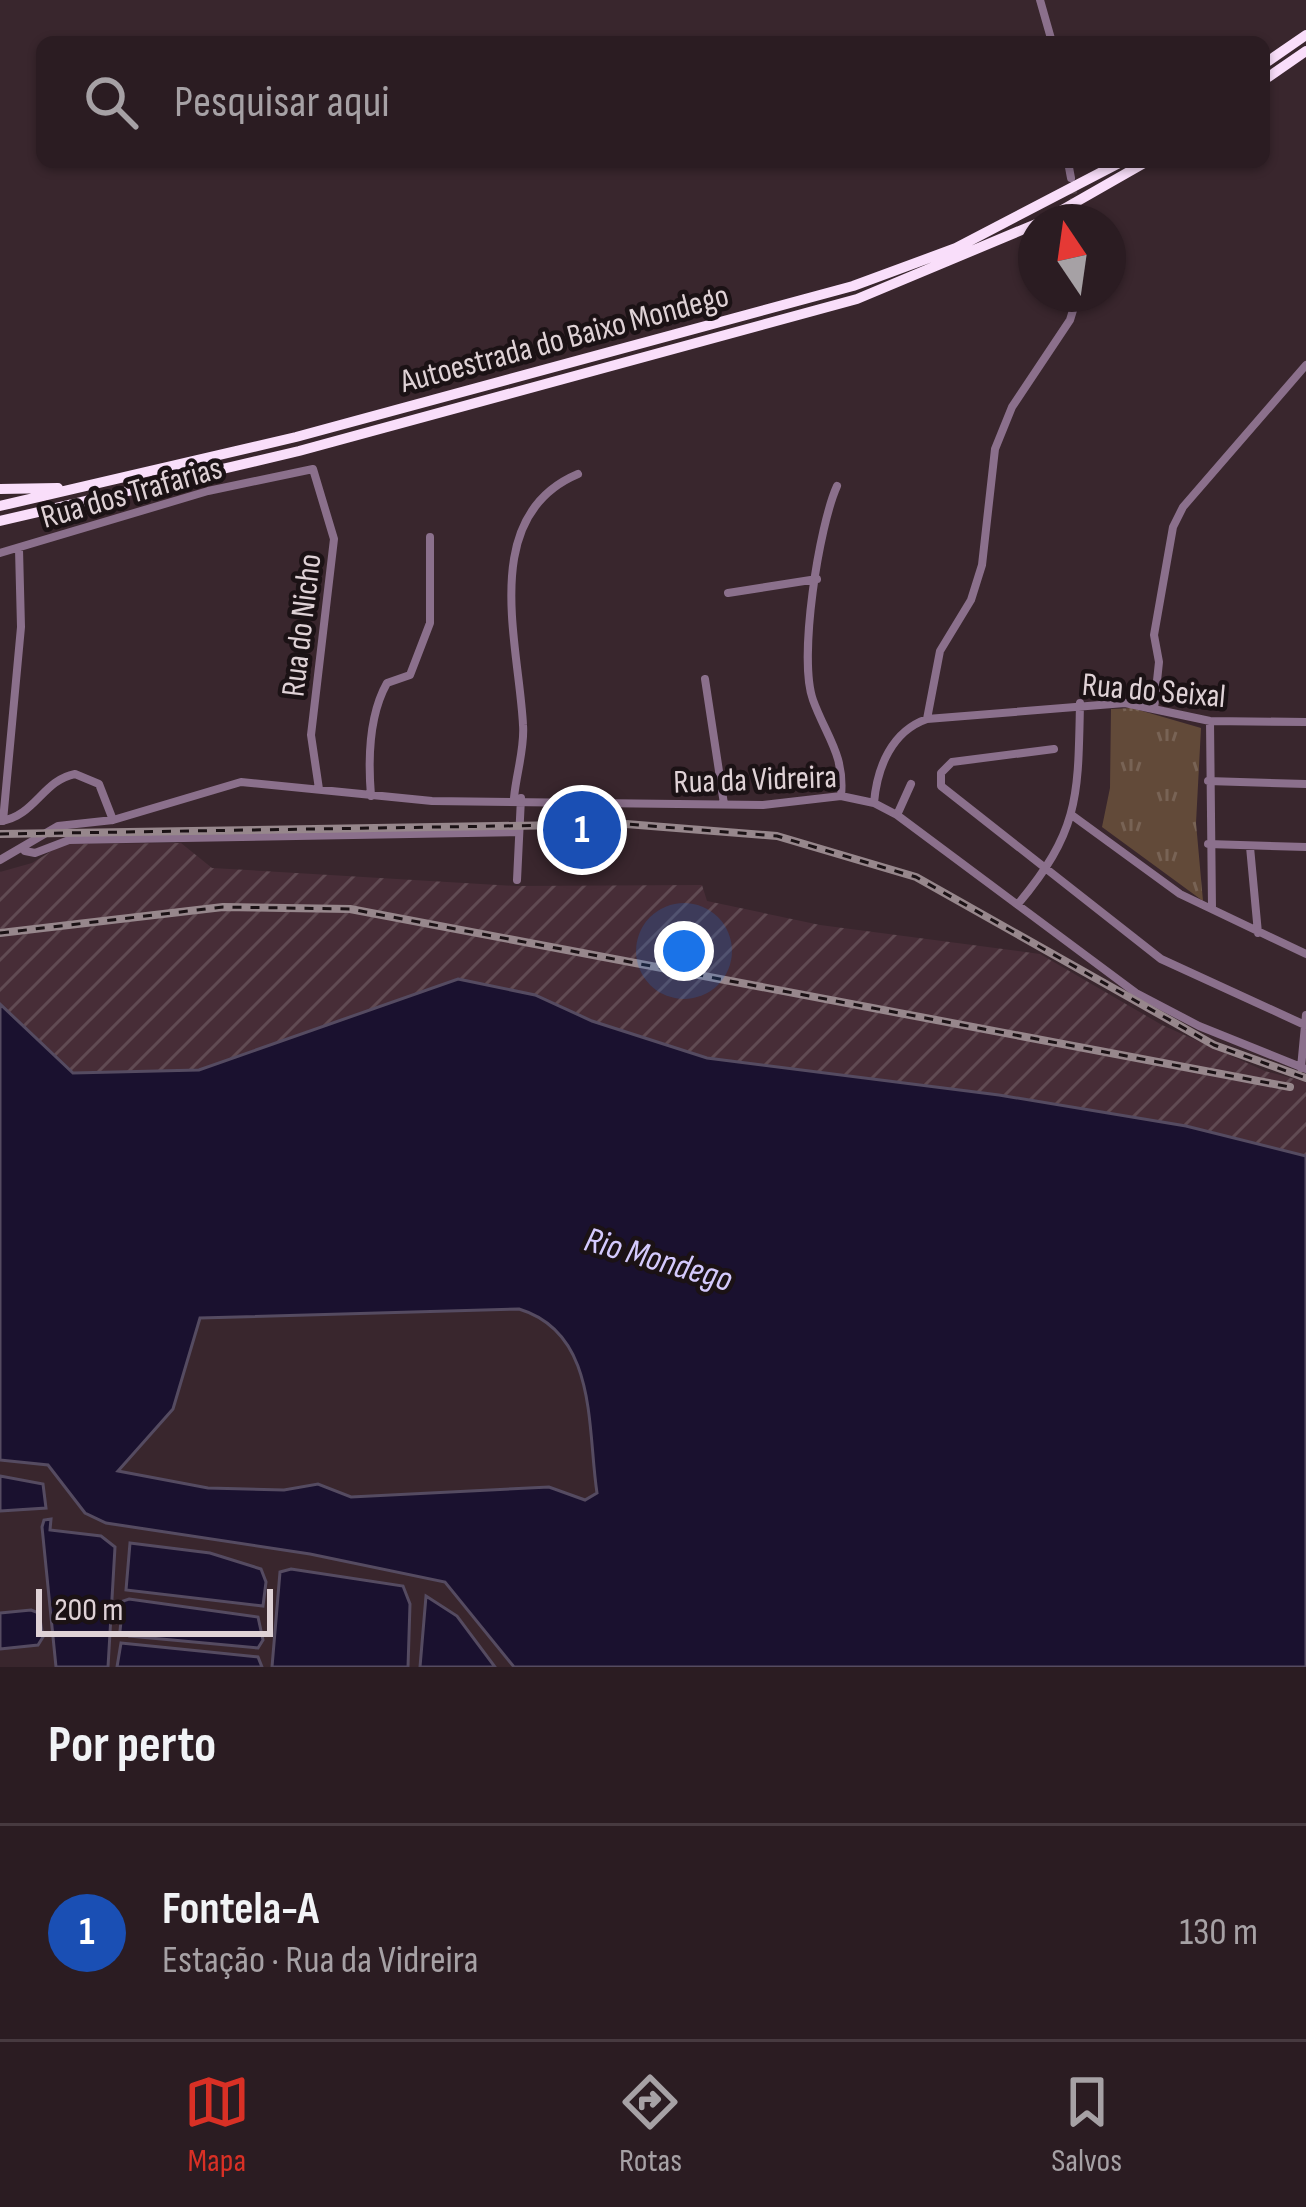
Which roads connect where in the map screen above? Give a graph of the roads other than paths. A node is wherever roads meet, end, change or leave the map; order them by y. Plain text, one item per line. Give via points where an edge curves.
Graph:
1 (1040, 0) edge
2 (1306, 34) edge
3 (1050, 36) edge
4 (1306, 51) edge
5 (1270, 60) edge
6 (1270, 76) edge
7 (1069, 168) edge
8 (1109, 168) edge
9 (1135, 168) edge
10 (1071, 178) tunnel mouth
11 (1072, 204) edge
12 (1018, 231) edge
13 (1072, 312) edge
14 (1306, 364) edge
15 (313, 469) joint
16 (578, 474) dead end
17 (126, 476) junction
18 (837, 486) dead end
19 (0, 489) edge
20 (0, 506) edge
21 (0, 521) edge
22 (430, 537) dead end
23 (19, 549) junction
24 (0, 553) edge
25 (817, 578) junction
26 (728, 593) dead end
27 (705, 679) dead end
28 (1080, 703) junction
29 (1154, 709) junction
30 (927, 719) junction
31 (1210, 721) junction
32 (1306, 722) edge
33 (1054, 749) dead end
34 (1208, 781) junction
35 (911, 784) dead end
36 (1306, 784) edge
37 (319, 789) junction
38 (371, 796) junction
39 (841, 796) junction
40 (517, 798) junction
41 (874, 803) junction
42 (724, 804) junction
43 (897, 815) junction
44 (1073, 816) junction
45 (113, 820) junction
46 (2, 821) edge
47 (518, 832) junction
48 (1208, 844) junction
49 (1250, 847) junction
50 (1306, 847) edge
51 (23, 850) junction
52 (0, 860) edge
53 (1047, 870) junction
54 (517, 880) dead end
55 (1018, 904) junction
56 (1212, 910) junction
57 (1258, 933) junction
58 (1306, 954) edge
59 (1306, 1015) edge
60 (1305, 1025) edge
61 (1303, 1068) edge

1 - 3 street
2 - 5 highway
4 - 6 highway
7 - 10 street
8 - 17 highway, Autoestrada do Baixo Mondego via 956,248 853,286
9 - 11 highway, Autoestrada do Baixo Mondego
12 - 21 highway, Autoestrada do Baixo Mondego via 857,299 299,451
13 - 30 street via 995,449 982,565 940,651
14 - 29 street via 1173,527 1154,635
15 - 23 street, Rua dos Trafarias via 208,490
15 - 37 street, Rua do Nicho via 334,539 311,735
16 - 40 street via 539,506 512,567 524,731
17 - 19 highway
17 - 20 highway, Autoestrada do Baixo Mondego
18 - 25 street
22 - 38 street via 430,623 410,675 387,682 379,697
23 - 24 street
23 - 46 street, Rua dos Trafarias via 21,627
25 - 26 street
25 - 39 street via 810,688 834,738
27 - 42 street
28 - 29 street, Rua do Seixal
28 - 30 street, Rua do Seixal
28 - 44 street
29 - 31 street, Rua do Seixal
30 - 41 street via 893,742
31 - 32 street, Rua do Seixal
31 - 34 street
33 - 53 street via 955,761 940,779 946,794
34 - 36 street
34 - 48 street
35 - 43 street
37 - 38 street, Rua da Vidreira
37 - 45 street, Rua da Vidreira via 241,782
38 - 40 street, Rua da Vidreira
39 - 41 street, Rua da Vidreira
39 - 42 street, Rua da Vidreira
40 - 42 street, Rua da Vidreira
40 - 47 street
41 - 43 street, Rua da Vidreira
43 - 55 street, Rua da Vidreira
44 - 53 street
44 - 56 street
45 - 46 street via 98,784 75,773
45 - 51 street, Rua da Vidreira via 58,826
47 - 51 street via 69,840
47 - 54 street
48 - 49 street
48 - 56 street
49 - 50 street
49 - 57 street
51 - 52 street, Rua da Vidreira
53 - 55 street
53 - 60 street via 1161,959
55 - 61 street, Rua da Vidreira via 1136,993
56 - 57 street
57 - 58 street
59 - 60 street
60 - 61 street

